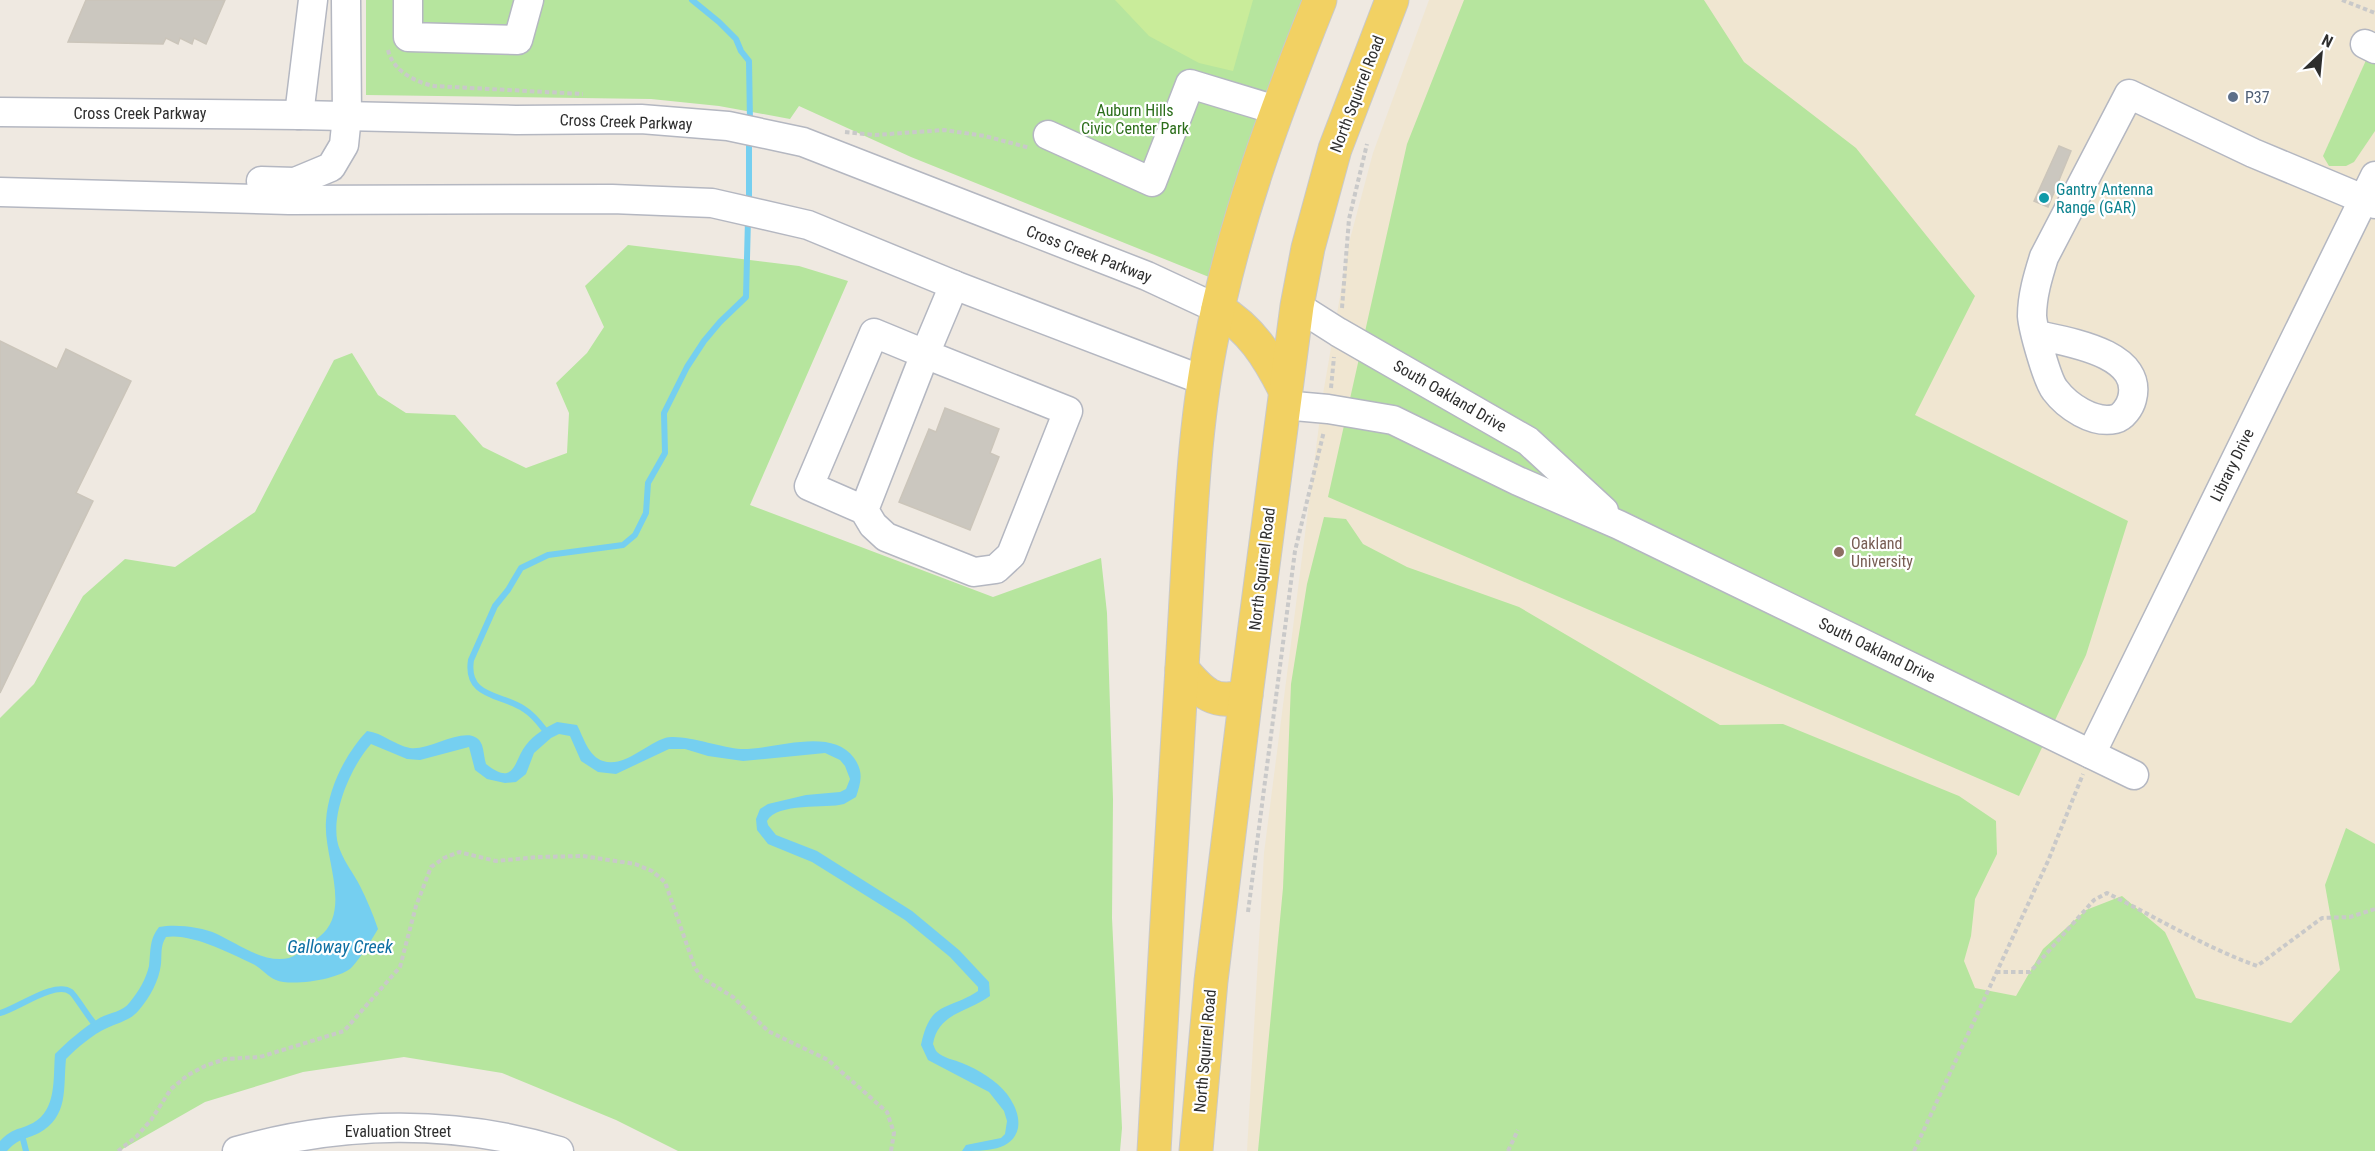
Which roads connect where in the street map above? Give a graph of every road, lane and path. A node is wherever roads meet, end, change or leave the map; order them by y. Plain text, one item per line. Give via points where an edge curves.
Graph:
1 (313, 0) edge
2 (346, 0) edge
3 (408, 0) edge
4 (529, 0) edge
5 (1320, 0) edge
6 (1392, 0) edge
7 (2342, 0) edge
8 (2375, 13) edge
9 (1276, 110) junction
10 (0, 112) edge
11 (56, 113) junction
12 (299, 114) junction
13 (346, 116) junction
14 (0, 125) edge
15 (1048, 135) dead end
16 (1367, 143) dead end
17 (0, 192) edge
18 (2371, 193) edge
19 (144, 196) junction
20 (954, 285) junction
21 (1297, 306) junction
22 (1218, 309) junction
23 (1342, 312) dead end
24 (2037, 335) dead end
25 (925, 354) junction
26 (1334, 355) dead end
27 (1204, 381) junction
28 (1284, 397) junction
29 (1330, 397) dead end
30 (1326, 422) dead end
31 (864, 510) junction
32 (1619, 525) junction
33 (1182, 669) junction
34 (1246, 695) junction
35 (2091, 754) junction
36 (2134, 775) dead end
37 (2375, 909) edge
38 (1248, 914) dead end
39 (1996, 972) junction
40 (1518, 1130) dead end
41 (118, 1151) edge
42 (237, 1151) edge
43 (559, 1151) edge
44 (891, 1151) edge
45 (1154, 1151) edge
46 (1196, 1151) edge
47 (1508, 1151) edge
48 (1914, 1151) edge

1 - 12 street
2 - 13 street
3 - 4 street via 408,38 518,40
5 - 9 main road
6 - 21 main road, North Squirrel Road via 1325,182
7 - 8 path
9 - 15 street via 1190,84 1152,182
9 - 22 main road via 1241,213
10 - 11 street, Cross Creek Parkway
11 - 12 street, Cross Creek Parkway
11 - 14 street
12 - 13 street, Cross Creek Parkway
13 - 19 street via 344,145 331,167 295,182 169,180
13 - 22 street, Cross Creek Parkway via 641,119 728,126 804,142 1147,276
16 - 23 path via 1349,219
17 - 19 street
18 - 24 street via 2253,153 2129,94 2044,257 2035,286 2032,317
18 - 35 street, Library Drive
19 - 20 street via 712,203 808,225
20 - 25 street
20 - 27 street
21 - 28 main road, North Squirrel Road
21 - 32 street, South Oakland Drive via 1528,441
22 - 27 main road
22 - 28 main road via 1253,337 1274,367
25 - 31 street
25 - 31 street via 874,333 809,486
25 - 31 street via 1068,411 1011,555 996,569 974,572 886,537
26 - 29 path
27 - 33 main road
28 - 32 street, South Oakland Drive via 1393,420
28 - 34 main road, North Squirrel Road
30 - 38 path via 1295,551
32 - 35 street, South Oakland Drive
33 - 34 main road via 1204,693 1215,698 1226,700
33 - 45 main road
34 - 46 main road, North Squirrel Road via 1211,981
35 - 36 street, South Oakland Drive
35 - 39 path via 2048,861
37 - 39 path via 2350,917 2322,918 2257,966 2222,953 2107,893 2094,900 2030,972
39 - 48 path
40 - 47 path
41 - 44 path via 136,1137 171,1089 188,1075 225,1059 260,1057 344,1031 400,967 431,867 459,852 496,861 583,856 635,864 652,871 664,882 702,978 733,997 768,1031 828,1060 887,1112 894,1133
42 - 43 street, Evaluation Street via 319,1133 408,1127 497,1136

